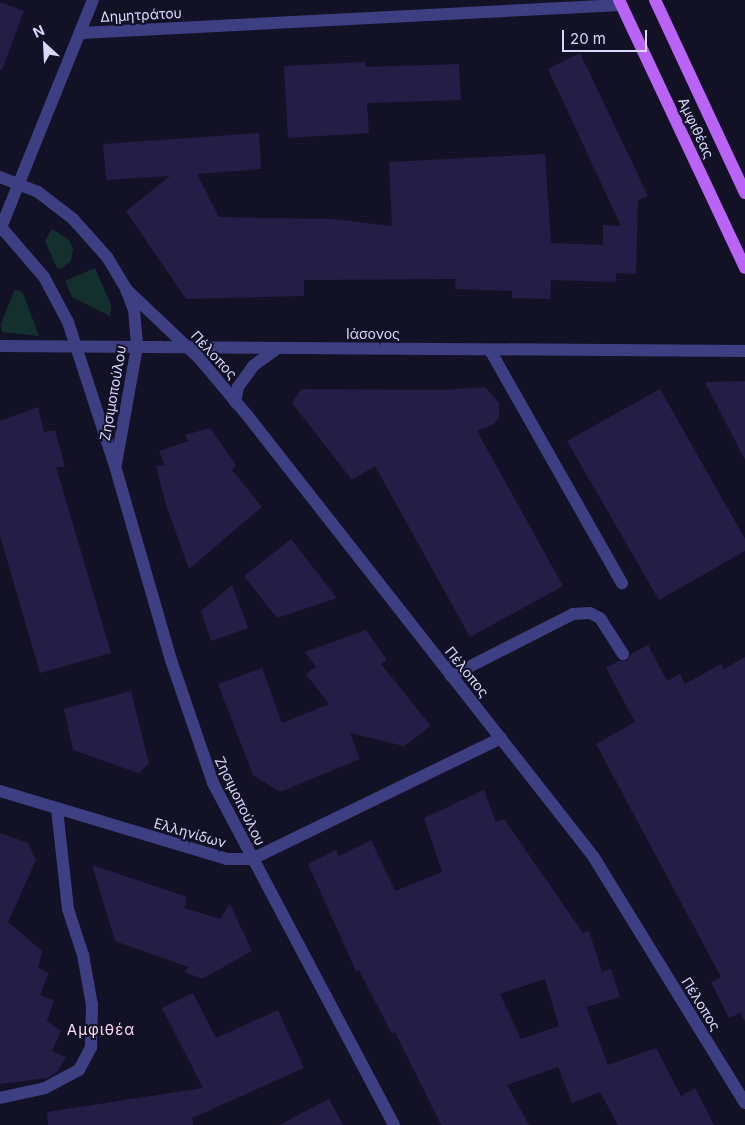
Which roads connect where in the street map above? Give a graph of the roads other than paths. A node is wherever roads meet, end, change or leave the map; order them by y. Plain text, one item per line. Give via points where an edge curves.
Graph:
1 (93, 0) edge
2 (656, 0) edge
3 (620, 2) edge
4 (81, 33) junction
5 (0, 177) edge
6 (18, 184) junction
7 (745, 193) edge
8 (0, 228) edge
9 (745, 268) edge
10 (126, 289) junction
11 (0, 346) edge
12 (76, 347) junction
13 (137, 347) junction
14 (188, 347) junction
15 (278, 348) junction
16 (490, 350) junction
17 (745, 351) edge
18 (235, 402) junction
19 (116, 466) junction
20 (622, 583) dead end
21 (622, 654) dead end
22 (451, 676) junction
23 (501, 738) junction
24 (0, 791) edge
25 (57, 810) junction
26 (252, 860) junction
27 (0, 1098) edge
28 (745, 1103) edge
29 (394, 1125) edge

1 - 4 street
2 - 7 main road, Αμφιθέας
3 - 4 street, Δημητράτου
3 - 9 main road, Αμφιθέας
4 - 6 street
5 - 6 street, Ζησιμοπούλου
6 - 8 street
6 - 10 street, Ζησιμοπούλου via 38,192 73,219 107,257
8 - 12 street, Ζησιμοπούλου via 30,257 54,293
10 - 13 street, Ζησιμοπούλου via 134,310
10 - 14 street, Πέλοπος
11 - 12 street, Ιάσονος
12 - 13 street, Ιάσονος
12 - 19 street, Ζησιμοπούλου
13 - 14 street, Ιάσονος
13 - 19 street, Ζησιμοπούλου
14 - 15 street, Ιάσονος
14 - 18 street, Πέλοπος
15 - 16 street, Ιάσονος
15 - 18 street via 252,366 238,387
16 - 17 street, Ιάσονος
16 - 20 street
18 - 22 street, Πέλοπος
19 - 26 street, Ζησιμοπούλου via 201,752
21 - 22 street via 600,618 573,614
22 - 23 street, Πέλοπος
23 - 26 street, Ελληνίδων
23 - 28 street, Πέλοπος via 593,856
24 - 25 street, Ελληνίδων
25 - 26 street, Ελληνίδων via 226,859
25 - 27 street via 68,909 92,1005 92,1047 79,1070 45,1088
26 - 29 street, Ζησιμοπούλου

